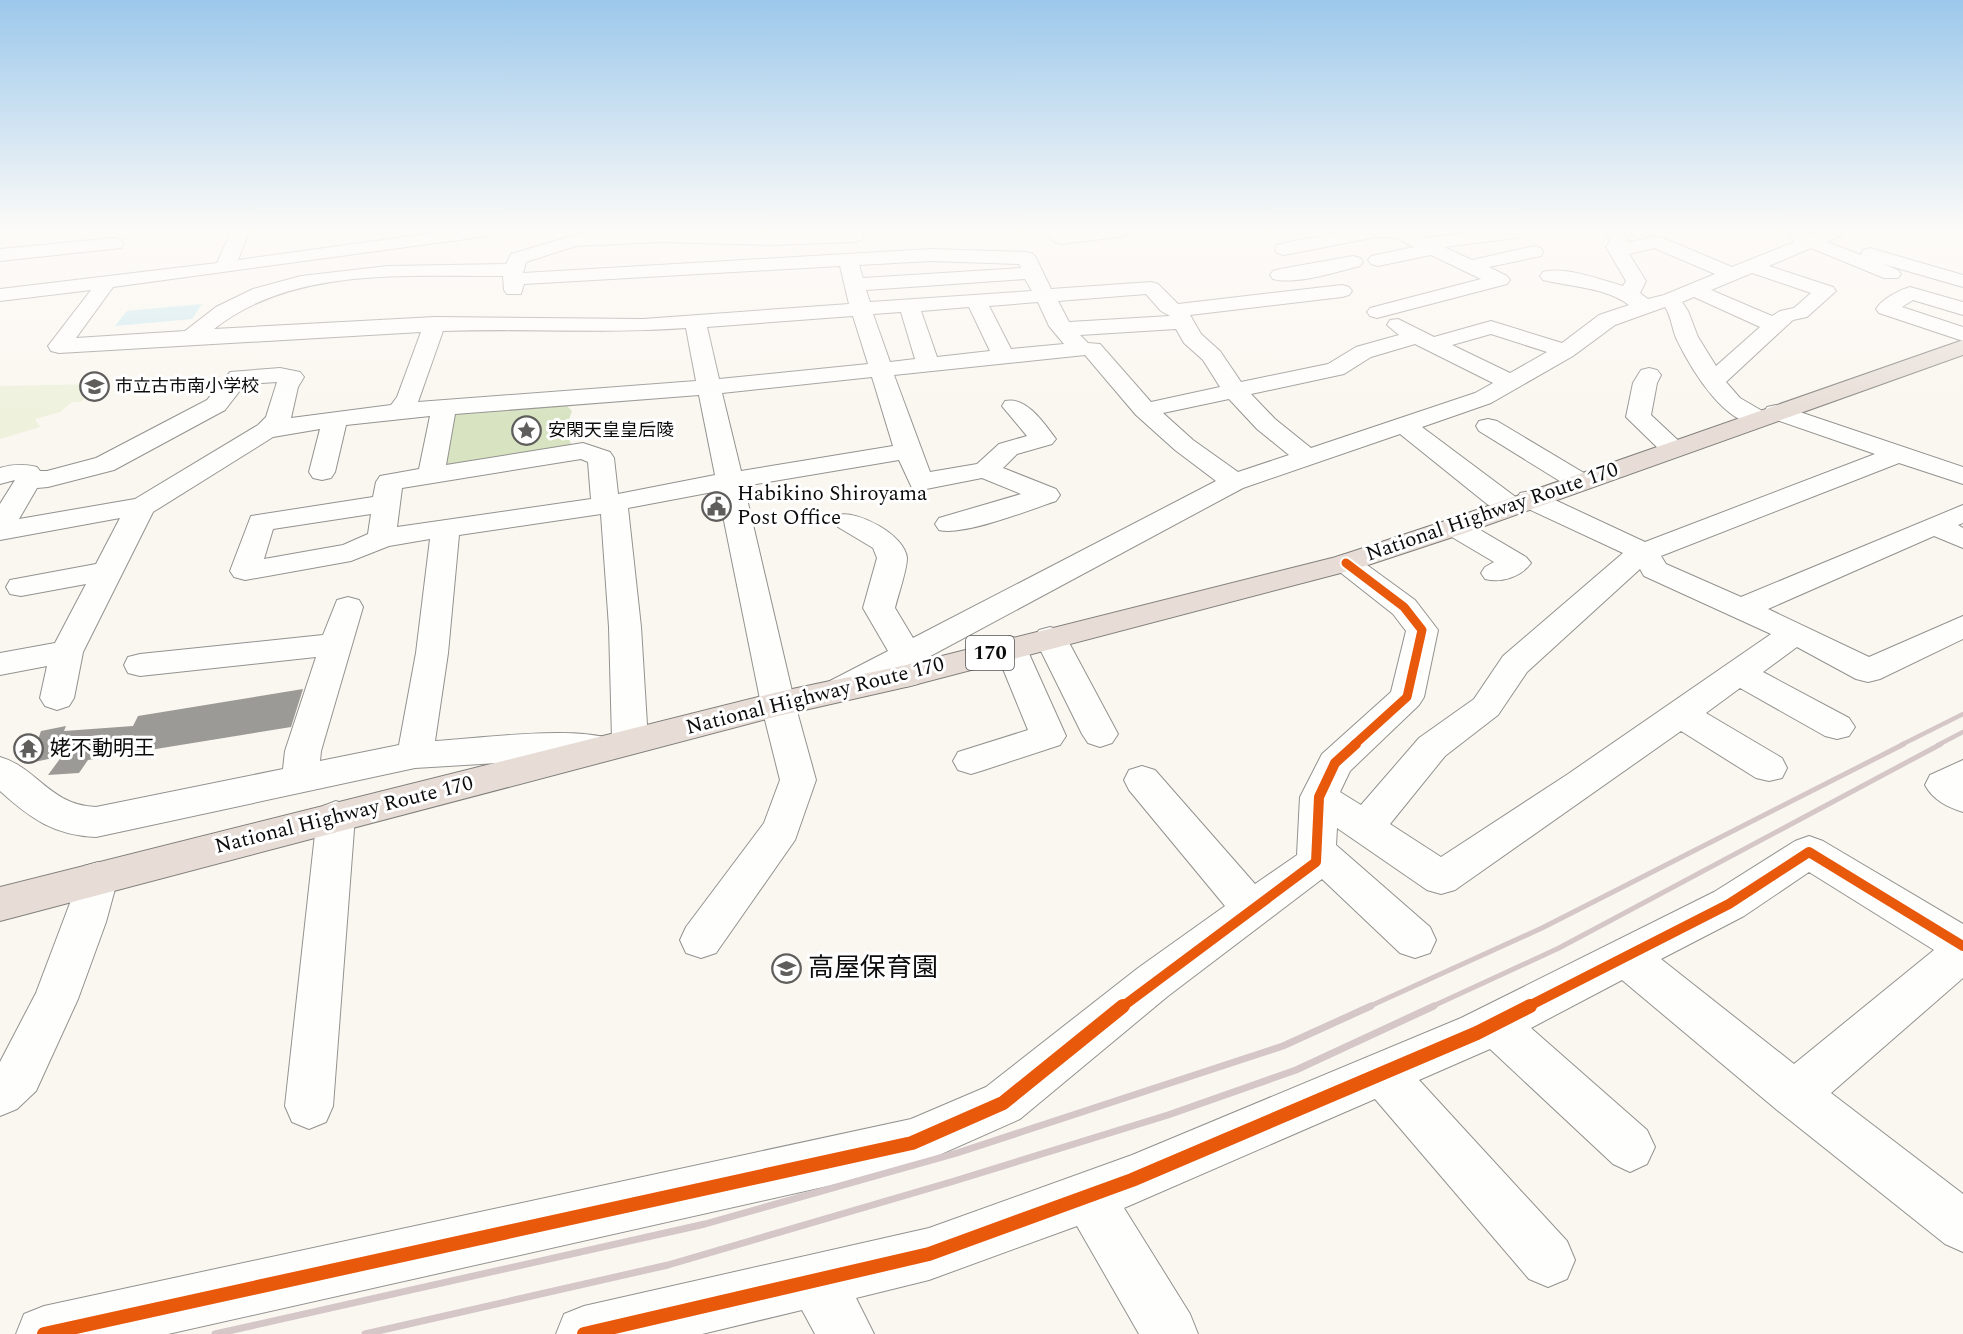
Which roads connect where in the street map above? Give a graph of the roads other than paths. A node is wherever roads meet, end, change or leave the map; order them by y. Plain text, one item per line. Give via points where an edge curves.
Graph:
1 (23, 294) edge
2 (95, 294) edge
3 (263, 294) edge
4 (420, 294) edge
5 (517, 294) edge
6 (857, 294) edge
7 (1004, 294) edge
8 (1044, 294) edge
9 (1157, 294) edge
10 (1321, 294) edge
11 (1347, 294) edge
12 (1445, 294) edge
13 (1619, 294) edge
14 (1636, 294) edge
15 (1684, 294) edge
16 (1704, 294) edge
17 (1822, 294) edge
18 (1908, 294) edge
19 (1914, 294) edge
20 (1670, 300) junction
21 (976, 301) junction
22 (1636, 301) junction
23 (909, 306) junction
24 (861, 309) junction
25 (1963, 309) edge
26 (1377, 312) junction
27 (1180, 316) junction
28 (0, 318) edge
29 (695, 322) junction
30 (435, 323) junction
31 (591, 323) junction
32 (405, 324) junction
33 (1774, 325) junction
34 (1064, 329) junction
35 (1963, 334) edge
36 (192, 336) junction
37 (1424, 341) junction
38 (1963, 346) edge
39 (1092, 348) dead end
40 (1565, 351) junction
41 (1004, 357) junction
42 (928, 365) junction
43 (882, 369) junction
44 (1649, 375) dead end
45 (1713, 381) junction
46 (1512, 383) junction
47 (707, 387) junction
48 (1235, 391) junction
49 (1014, 405) dead end
50 (444, 409) junction
51 (1145, 410) junction
52 (399, 411) junction
53 (1767, 416) junction
54 (335, 420) junction
55 (1404, 425) junction
56 (1488, 426) dead end
57 (267, 430) junction
58 (1673, 449) junction
59 (908, 452) junction
60 (1899, 454) junction
61 (1308, 458) junction
62 (985, 470) junction
63 (322, 472) dead end
64 (0, 476) edge
65 (430, 476) junction
66 (1963, 476) edge
67 (28, 480) junction
68 (728, 481) junction
69 (1234, 482) junction
70 (1580, 482) junction
71 (1521, 502) junction
72 (385, 504) junction
73 (609, 504) junction
74 (142, 506) junction
75 (1963, 513) edge
76 (848, 521) dead end
77 (949, 524) dead end
78 (1935, 525) junction
79 (1455, 527) junction
80 (0, 529) edge
81 (445, 529) junction
82 (382, 538) junction
83 (1963, 539) edge
84 (1644, 552) junction
85 (1346, 563) junction
86 (108, 571) junction
87 (1496, 573) dead end
88 (21, 587) dead end
89 (348, 606) dead end
90 (1740, 609) junction
91 (1963, 626) edge
92 (1796, 633) junction
93 (1050, 638) junction
94 (336, 644) junction
95 (1010, 647) junction
96 (67, 652) junction
97 (0, 664) edge
98 (140, 665) dead end
99 (906, 666) junction
100 (1739, 673) junction
101 (57, 698) dead end
102 (778, 704) junction
103 (1681, 714) junction
104 (1838, 727) dead end
105 (1101, 734) dead end
106 (616, 745) junction
107 (415, 755) junction
108 (971, 761) dead end
109 (1768, 768) dead end
110 (0, 770) edge
111 (1963, 774) edge
112 (301, 778) junction
113 (1142, 780) dead end
114 (1319, 797) junction
115 (1963, 798) edge
116 (336, 816) junction
117 (1365, 827) junction
118 (1317, 851) junction
119 (98, 878) junction
120 (0, 904) edge
121 (1252, 909) junction
122 (700, 940) dead end
123 (1415, 940) dead end
124 (1963, 946) edge
125 (1963, 952) edge
126 (1626, 957) junction
127 (1494, 1024) junction
128 (1382, 1073) junction
129 (0, 1093) edge
130 (1794, 1094) junction
131 (309, 1106) dead end
132 (1630, 1147) dead end
133 (1088, 1196) junction
134 (1963, 1226) edge
135 (1548, 1260) dead end
136 (815, 1280) junction
137 (645, 1327) edge
138 (44, 1334) edge
139 (584, 1334) edge
140 (846, 1334) edge
141 (1170, 1334) edge

1 - 28 street
2 - 36 street via 58,346
3 - 36 street via 226,309
4 - 32 street
5 - 31 street via 533,304
6 - 24 street
7 - 21 street
8 - 34 street
9 - 27 street
10 - 27 street
11 - 26 street
12 - 26 street
13 - 22 street
14 - 22 street
15 - 20 street
16 - 33 street
17 - 33 street via 1800,313 1787,315
18 - 35 street via 1886,309
19 - 25 street
20 - 22 street
20 - 45 street
21 - 23 street
21 - 41 street
22 - 40 street
23 - 24 street
23 - 42 street
24 - 29 street
24 - 43 street
26 - 37 street
27 - 34 street
27 - 48 street via 1192,338 1212,356
29 - 31 street via 643,326
29 - 47 street
30 - 31 street
30 - 32 street
30 - 52 street via 409,398
32 - 36 street
33 - 45 street
34 - 41 street via 1081,349
37 - 40 street via 1491,327
37 - 46 street
37 - 48 street via 1365,352 1345,360 1336,369
38 - 53 highway, National Highway Route 170 / 170
39 - 51 street
40 - 46 street
41 - 42 street
42 - 43 street
43 - 47 street
43 - 59 street
44 - 58 street via 1638,417
45 - 53 street via 1731,403
46 - 55 street via 1483,398
47 - 50 street
47 - 68 street
48 - 51 street
48 - 61 street via 1266,424
49 - 62 street via 1043,439 1008,449
50 - 52 street
50 - 65 street
51 - 69 street
52 - 54 street
53 - 58 highway, National Highway Route 170 / 170
53 - 60 street
54 - 57 street
54 - 63 street
55 - 61 street
55 - 71 street via 1497,498
56 - 70 street
57 - 67 street via 278,419 292,377 238,377 216,405 105,464 48,479
57 - 74 street
58 - 70 highway, National Highway Route 170 / 170
59 - 62 street via 921,482
59 - 68 street
60 - 66 street
60 - 84 street
61 - 69 street
62 - 77 street via 1046,495
64 - 67 street via 28,473
65 - 72 street via 389,482
65 - 73 street via 583,452 600,458
67 - 80 street
68 - 73 street
68 - 102 street
69 - 99 street
70 - 71 highway, National Highway Route 170 / 170
71 - 79 highway, National Highway Route 170 / 170
71 - 84 street
72 - 82 street
72 - 82 street via 261,522 245,571 351,552
73 - 81 street
73 - 106 street via 625,627
74 - 80 street
74 - 86 street
75 - 78 street
76 - 99 street via 886,543 892,558 879,608
78 - 83 street
78 - 90 street
79 - 85 highway, National Highway Route 170 / 170
79 - 87 street via 1516,563
81 - 82 street
81 - 107 street via 432,653
84 - 90 street via 1655,570
84 - 117 street via 1515,664 1486,707 1432,747
85 - 93 highway, National Highway Route 170 / 170
85 - 114 street via 1404,608 1422,630 1407,697 1335,763
86 - 88 street
86 - 96 street
89 - 94 street
90 - 92 street
91 - 92 street via 1868,671
92 - 100 street
93 - 95 highway, National Highway Route 170 / 170
93 - 105 street
94 - 98 street
94 - 112 street via 303,751
95 - 99 highway, National Highway Route 170 / 170
95 - 108 street via 1048,736
96 - 97 street
96 - 101 street
99 - 102 highway, National Highway Route 170 / 170 via 838,690
100 - 103 street
100 - 104 street
102 - 106 highway, National Highway Route 170 / 170
102 - 122 street via 798,780 781,829
103 - 109 street
103 - 117 street via 1441,878
106 - 107 street
106 - 116 highway, National Highway Route 170 / 170
107 - 112 street
110 - 112 street via 38,802 73,821 96,822
111 - 115 street via 1943,785
113 - 121 street
114 - 117 street
114 - 118 street
116 - 119 highway, National Highway Route 170 / 170
116 - 131 street
118 - 121 street via 1316,862
118 - 123 street
119 - 120 highway, National Highway Route 170 / 170
119 - 129 street via 56,999 19,1074
121 - 138 street via 1153,982 1003,1103 912,1143
124 - 126 street via 1809,852 1729,904
125 - 130 street
126 - 127 street
126 - 130 street
127 - 128 street
127 - 132 street
128 - 133 street
128 - 135 street
130 - 134 street
133 - 136 street via 929,1254
133 - 141 street
136 - 137 street
136 - 140 street
137 - 139 street

